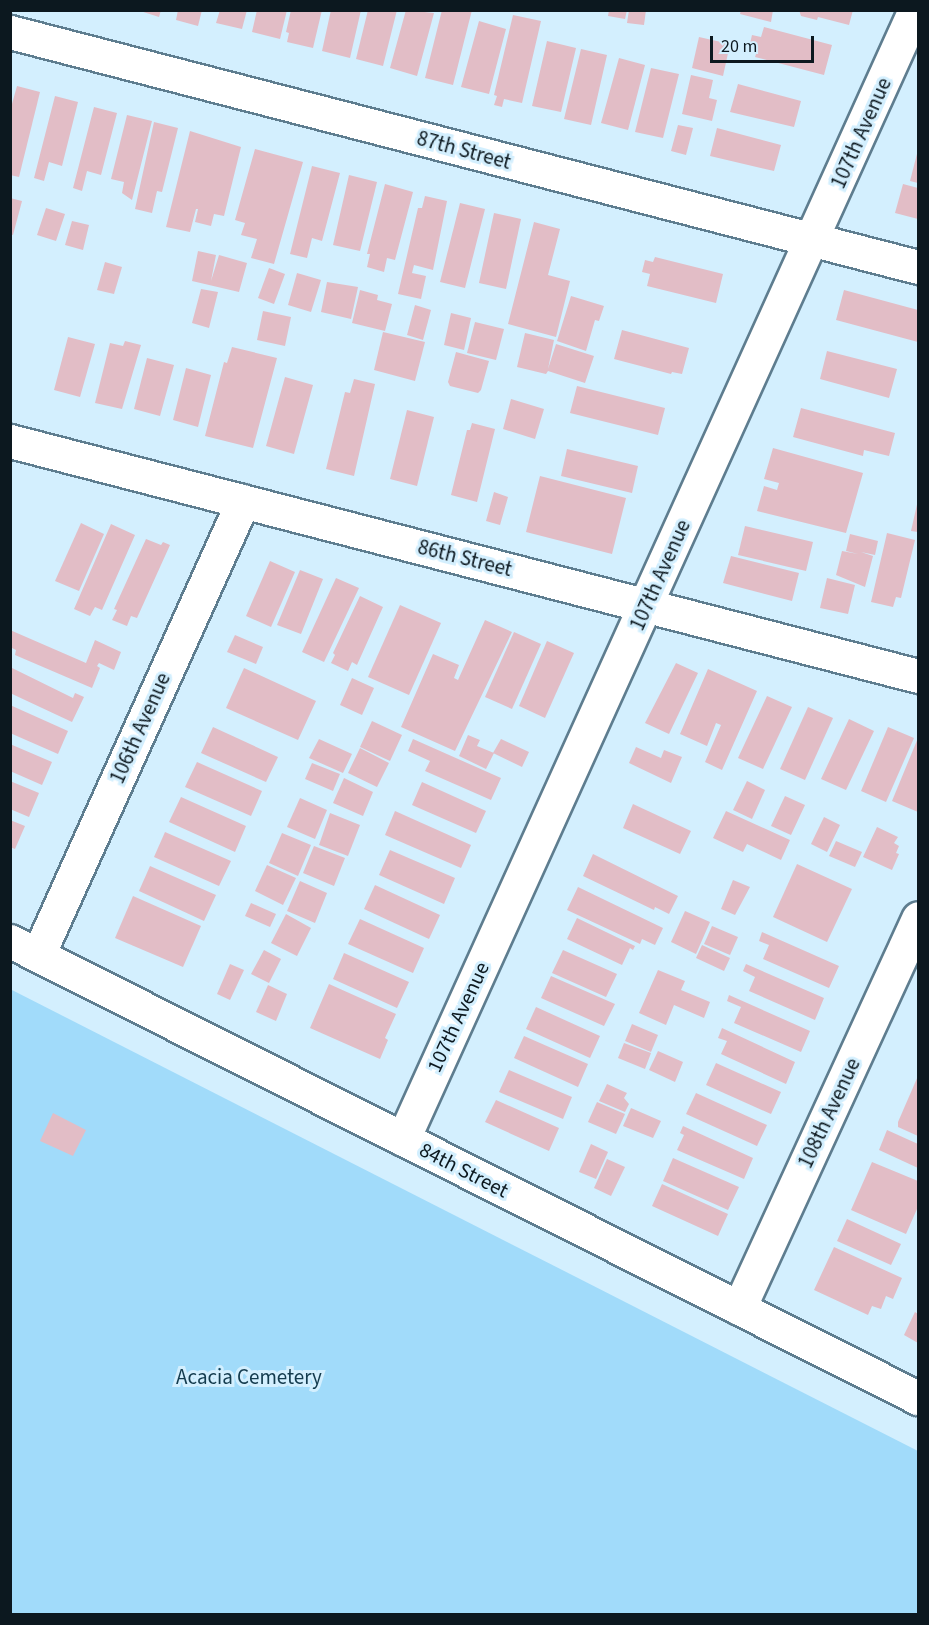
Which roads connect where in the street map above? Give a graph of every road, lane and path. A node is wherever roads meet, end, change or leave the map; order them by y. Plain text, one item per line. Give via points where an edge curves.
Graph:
1 (915, 10) edge
2 (10, 32) edge
3 (813, 240) junction
4 (918, 267) edge
5 (10, 441) edge
6 (243, 501) junction
7 (647, 605) junction
8 (918, 676) edge
9 (918, 918) edge
10 (24, 948) edge
11 (403, 1139) junction
12 (739, 1308) junction
13 (918, 1398) edge

1 - 3 street, 107th Avenue
2 - 3 street, 87th Street
3 - 4 street, 87th Street
3 - 7 street, 107th Avenue
5 - 6 street, 86th Street
6 - 7 street, 86th Street
6 - 10 street, 106th Avenue
7 - 8 street, 86th Street
7 - 11 street, 107th Avenue
9 - 12 street, 108th Avenue
10 - 11 street, 84th Street
11 - 12 street, 84th Street
12 - 13 street, 84th Street

